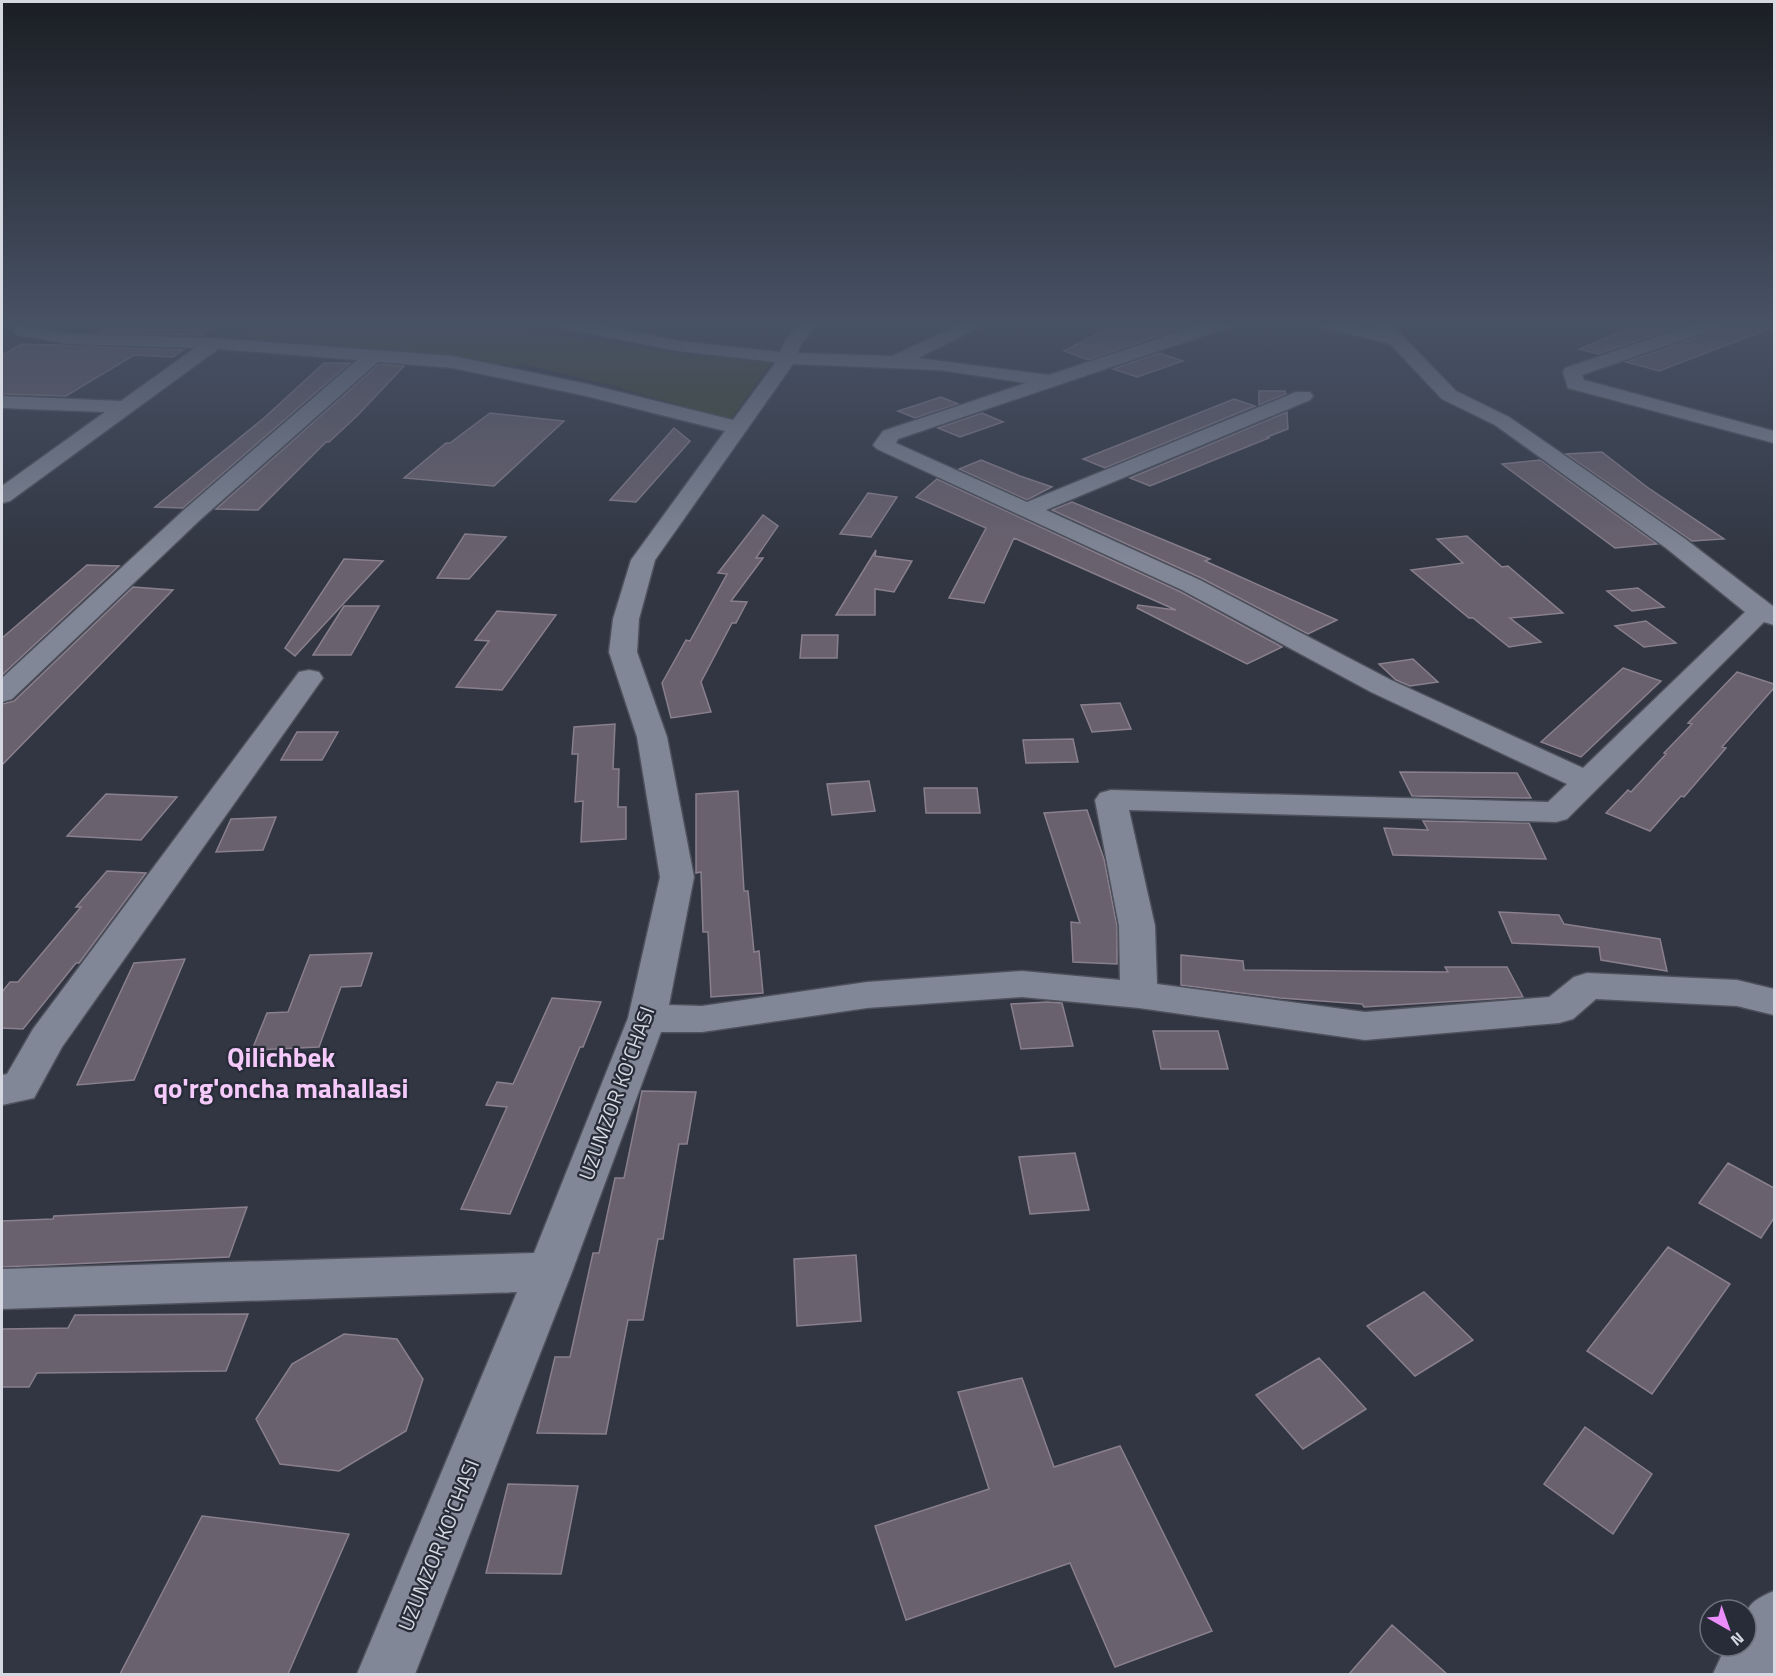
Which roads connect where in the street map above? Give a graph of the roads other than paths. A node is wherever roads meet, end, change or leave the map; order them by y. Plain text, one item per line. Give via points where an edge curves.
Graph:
1 (133, 401) edge
2 (322, 401) edge
3 (631, 401) edge
4 (758, 401) edge
5 (990, 401) edge
6 (1290, 401) edge
7 (1461, 401) edge
8 (1640, 401) edge
9 (2, 402) edge
10 (125, 407) junction
11 (1774, 419) edge
12 (739, 429) junction
13 (1750, 430) junction
14 (1774, 437) edge
15 (2, 496) edge
16 (1029, 509) junction
17 (1768, 614) edge
18 (309, 678) dead end
19 (2, 693) edge
20 (1589, 782) junction
21 (1139, 994) junction
22 (1774, 1002) edge
23 (646, 1018) junction
24 (2, 1090) edge
25 (549, 1272) junction
26 (2, 1289) edge
27 (1774, 1619) edge
28 (386, 1674) edge
29 (1742, 1674) edge

1 - 10 street
2 - 19 street via 193,514
3 - 12 street
4 - 12 street, UZUMZOR KO'CHASI
5 - 16 street via 890,435 884,445
6 - 16 street
7 - 17 street via 1511,428
8 - 13 street
9 - 10 street
10 - 15 street
11 - 13 street
12 - 23 street, UZUMZOR KO'CHASI via 643,560 626,619 623,652 652,737 677,877
13 - 14 street
16 - 20 street via 1191,585 1381,686
17 - 20 street
18 - 24 street via 47,1039 20,1087
20 - 21 street via 1556,812 1111,800 1137,926
21 - 22 street via 1365,1026 1559,1010 1587,986 1737,993
21 - 23 street via 1022,984 867,995 702,1019
23 - 25 street, UZUMZOR KO'CHASI
25 - 26 street
25 - 28 street, UZUMZOR KO'CHASI
27 - 29 street

